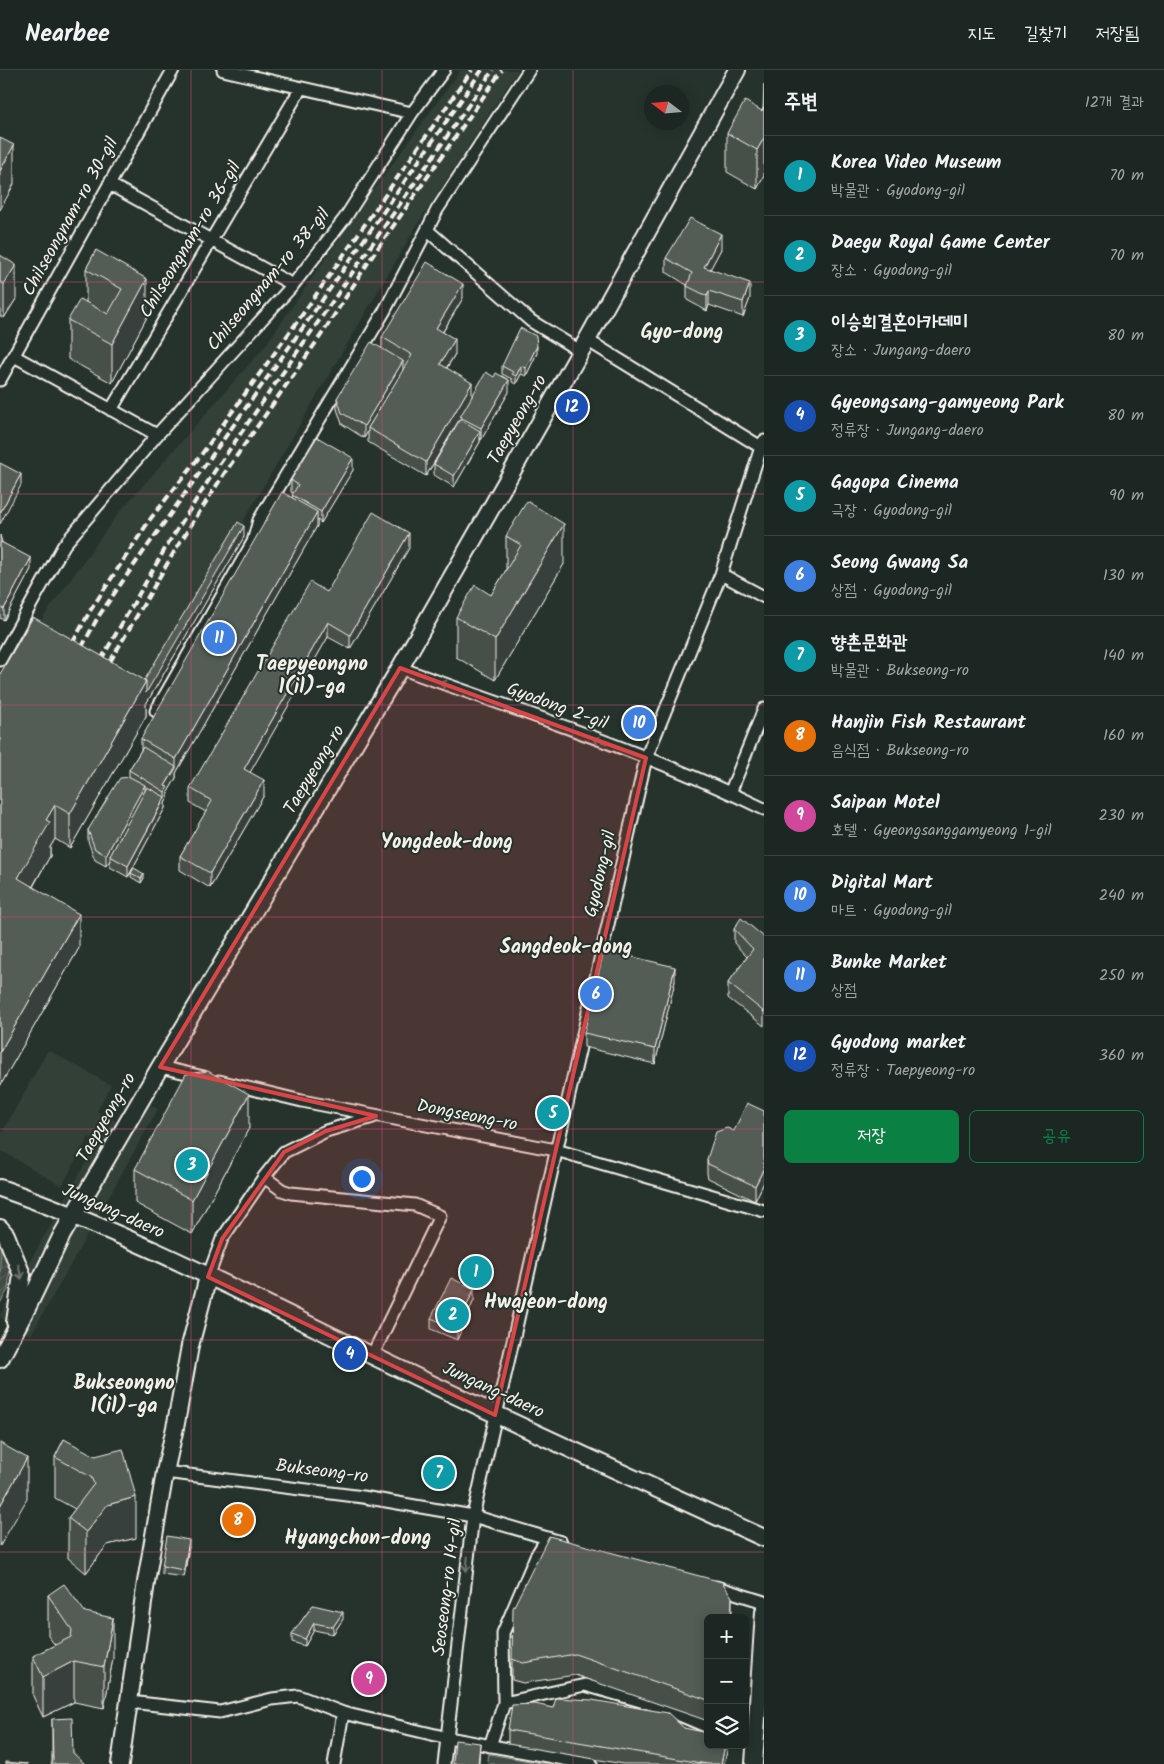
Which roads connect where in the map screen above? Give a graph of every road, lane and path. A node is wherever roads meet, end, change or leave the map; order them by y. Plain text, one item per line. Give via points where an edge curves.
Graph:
1 (173, 70) edge
2 (223, 70) edge
3 (444, 70) edge
4 (529, 70) edge
5 (737, 70) edge
6 (300, 88) junction
7 (412, 113) junction
8 (110, 184) junction
9 (427, 230) junction
10 (212, 240) junction
11 (293, 285) junction
12 (584, 346) junction
13 (14, 356) junction
14 (0, 380) edge
15 (111, 410) junction
16 (157, 435) junction
17 (763, 446) edge
18 (721, 574) junction
19 (764, 597) edge
20 (0, 660) edge
21 (400, 668) junction
22 (764, 709) edge
23 (156, 711) edge
24 (646, 758) junction
25 (730, 793) junction
26 (764, 809) edge
27 (160, 1067) junction
28 (376, 1116) junction
29 (556, 1150) junction
30 (264, 1177) junction
31 (0, 1188) edge
32 (764, 1211) edge
33 (74, 1215) junction
34 (0, 1228) edge
35 (208, 1276) junction
36 (13, 1334) junction
37 (372, 1356) junction
38 (0, 1359) edge
39 (496, 1415) junction
40 (165, 1472) junction
41 (473, 1516) junction
42 (547, 1538) junction
43 (764, 1538) edge
44 (576, 1546) edge
45 (708, 1585) edge
46 (764, 1602) edge
47 (764, 1612) edge
48 (130, 1702) junction
49 (504, 1703) junction
50 (344, 1713) junction
51 (704, 1725) edge
52 (750, 1736) edge
53 (448, 1738) junction
54 (490, 1746) junction
55 (120, 1764) edge
56 (334, 1764) edge
57 (444, 1764) edge
58 (591, 1764) edge
59 (754, 1764) edge

1 - 8 street, Chilseongnam-ro 30-gil
2 - 6 street
3 - 7 street, Chilseongnam-ro 38-gil
4 - 9 street
5 - 12 main road, Taepyeong-ro
6 - 7 street
6 - 10 street, Chilseongnam-ro 36-gil
7 - 11 street, Chilseongnam-ro 38-gil via 345,218
8 - 10 street
8 - 13 street, Chilseongnam-ro 30-gil
9 - 12 street via 531,321
9 - 23 street via 384,312 259,520 253,542
10 - 11 street
10 - 15 street, Chilseongnam-ro 36-gil
11 - 16 street, Chilseongnam-ro 38-gil
12 - 17 street
12 - 21 main road, Taepyeong-ro
13 - 14 street, Chilseongnam-ro 30-gil
13 - 15 street
15 - 16 street
16 - 20 street, Chilseongnam-ro 38-gil via 64,545
17 - 18 street, Gyodong-gil
18 - 19 street
18 - 24 street, Gyodong-gil
24 -> 21 street, Gyodong 2-gil
21 - 27 main road, Taepyeong-ro
22 - 25 street
24 - 25 street, Gyodong 2-gil
24 - 29 street, Gyodong-gil
25 - 26 street, Gyodong 2-gil
27 - 28 street, Dongseong-ro
27 - 33 main road, Taepyeong-ro
28 - 29 street, Dongseong-ro
28 - 30 street via 326,1131 284,1152
29 - 32 street, Dongseong-ro
29 - 39 street, Gyodong-gil
30 - 35 street via 222,1239
30 - 37 street via 291,1193 415,1205 440,1216
31 - 33 main road, Jungang-daero
33 - 35 main road, Jungang-daero
33 - 36 main road, Taepyeong-ro
34 -> 36 main road via 22,1275
35 - 37 main road, Jungang-daero
35 - 40 main road via 190,1346
36 - 38 main road, Taepyeong-ro
37 - 39 main road, Jungang-daero
39 - 41 street, Seoseong-ro 14-gil
39 - 43 main road, Jungang-daero
40 - 41 street, Bukseong-ro
40 - 48 main road
41 - 42 street, Bukseong-ro
41 -> 53 street, Seoseong-ro 14-gil
42 - 44 street, Bukseong-ro
42 - 49 street via 503,1633
45 - 46 street
47 - 52 main road
48 - 50 street via 220,1712 298,1696
48 - 55 main road
49 - 51 street via 585,1685 658,1706
49 - 54 street
50 - 53 street
50 - 56 street
52 - 59 main road
53 - 54 street
53 - 57 street, Seoseong-ro 14-gil
54 - 58 street

